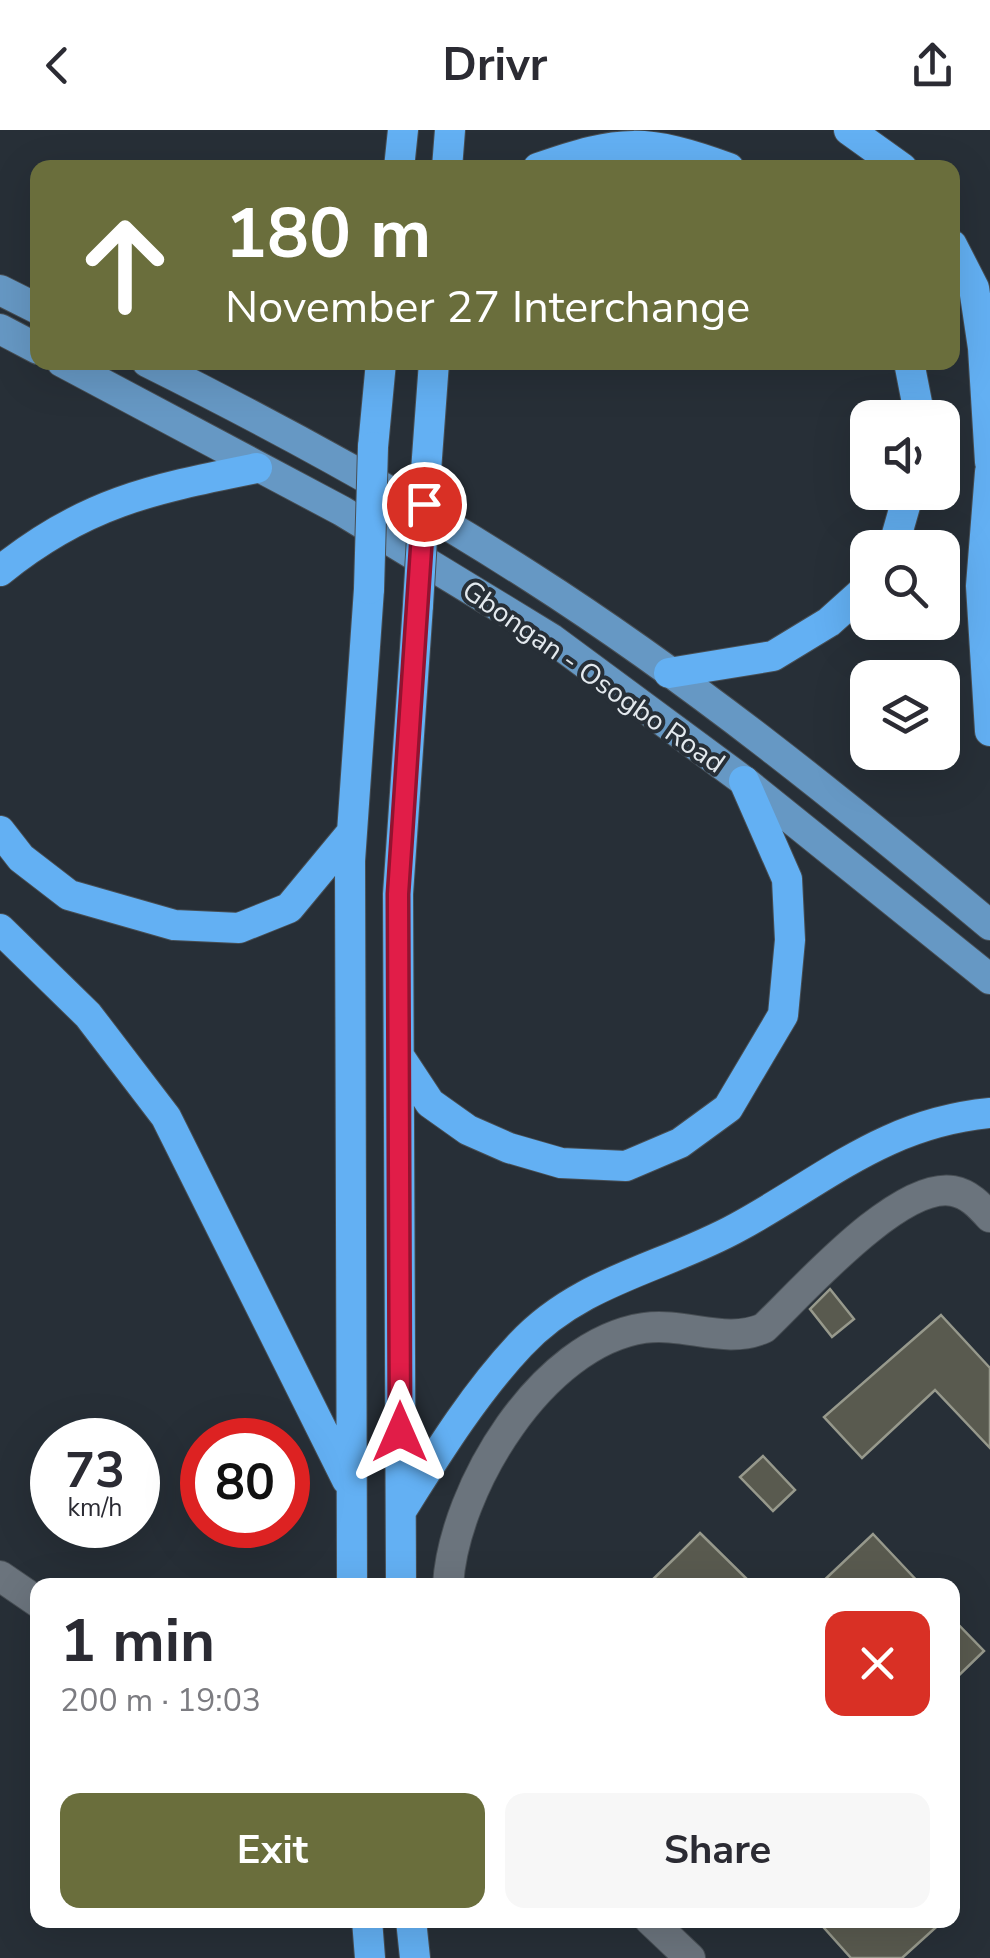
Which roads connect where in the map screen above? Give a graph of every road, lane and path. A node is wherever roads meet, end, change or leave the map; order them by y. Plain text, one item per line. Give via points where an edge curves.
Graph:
1 (388, 130) edge
2 (403, 130) edge
3 (450, 130) edge
4 (849, 130) edge
5 (397, 160) edge
6 (400, 160) edge
7 (448, 160) edge
8 (560, 160) edge
9 (707, 160) edge
10 (891, 160) edge
11 (960, 257) edge
12 (0, 290) edge
13 (982, 293) edge
14 (30, 304) edge
15 (0, 329) edge
16 (30, 345) edge
17 (77, 370) edge
18 (162, 370) edge
19 (379, 370) edge
20 (433, 370) edge
21 (911, 370) edge
22 (916, 400) edge
23 (990, 462) edge
24 (257, 468) junction
25 (990, 472) edge
26 (0, 571) edge
27 (850, 603) edge
28 (669, 673) junction
29 (990, 731) edge
30 (744, 781) junction
31 (0, 831) edge
32 (352, 832) junction
33 (990, 925) edge
34 (0, 929) edge
35 (990, 979) edge
36 (398, 1055) junction
37 (990, 1112) edge
38 (990, 1217) edge
39 (351, 1488) junction
40 (400, 1511) junction
41 (0, 1576) edge
42 (352, 1578) edge
43 (401, 1578) edge
44 (450, 1578) edge
45 (30, 1597) edge
46 (368, 1928) edge
47 (412, 1928) edge
48 (658, 1928) edge
49 (370, 1958) edge
50 (415, 1958) edge
51 (690, 1958) edge

1 - 5 highway
2 - 6 highway
3 - 7 highway
4 - 10 highway
8 - 9 highway via 594,148 664,144
11 - 13 highway
12 - 14 main road
13 - 23 highway
15 - 16 main road
17 - 24 main road, Gbongan - Osogbo Road
18 - 28 main road, Gbongan - Osogbo Road via 406,501
19 - 32 highway, bridge
20 - 36 highway, bridge via 398,894
21 - 22 highway
24 - 26 highway via 140,491 60,526
24 - 30 main road, Gbongan - Osogbo Road via 398,543 552,639
25 - 29 highway via 981,586
27 - 28 highway via 772,656
28 - 33 main road, Gbongan - Osogbo Road
30 - 35 main road, Gbongan - Osogbo Road
30 - 36 highway via 787,879 790,940 784,1015 728,1108 680,1143 626,1166 562,1162 468,1130 430,1103
31 - 32 highway via 21,858 69,895 174,926 239,928 289,908
32 - 39 highway
34 - 39 highway via 88,1015 166,1117
36 - 40 highway
37 - 40 highway via 911,1128 874,1144 736,1228 566,1304 488,1385
38 - 44 street via 952,1190 924,1194 880,1220 764,1328 744,1337 651,1327 614,1333 561,1365 477,1477
39 - 42 highway
40 - 43 highway
41 - 45 street
46 - 49 highway
47 - 50 highway
48 - 51 street

